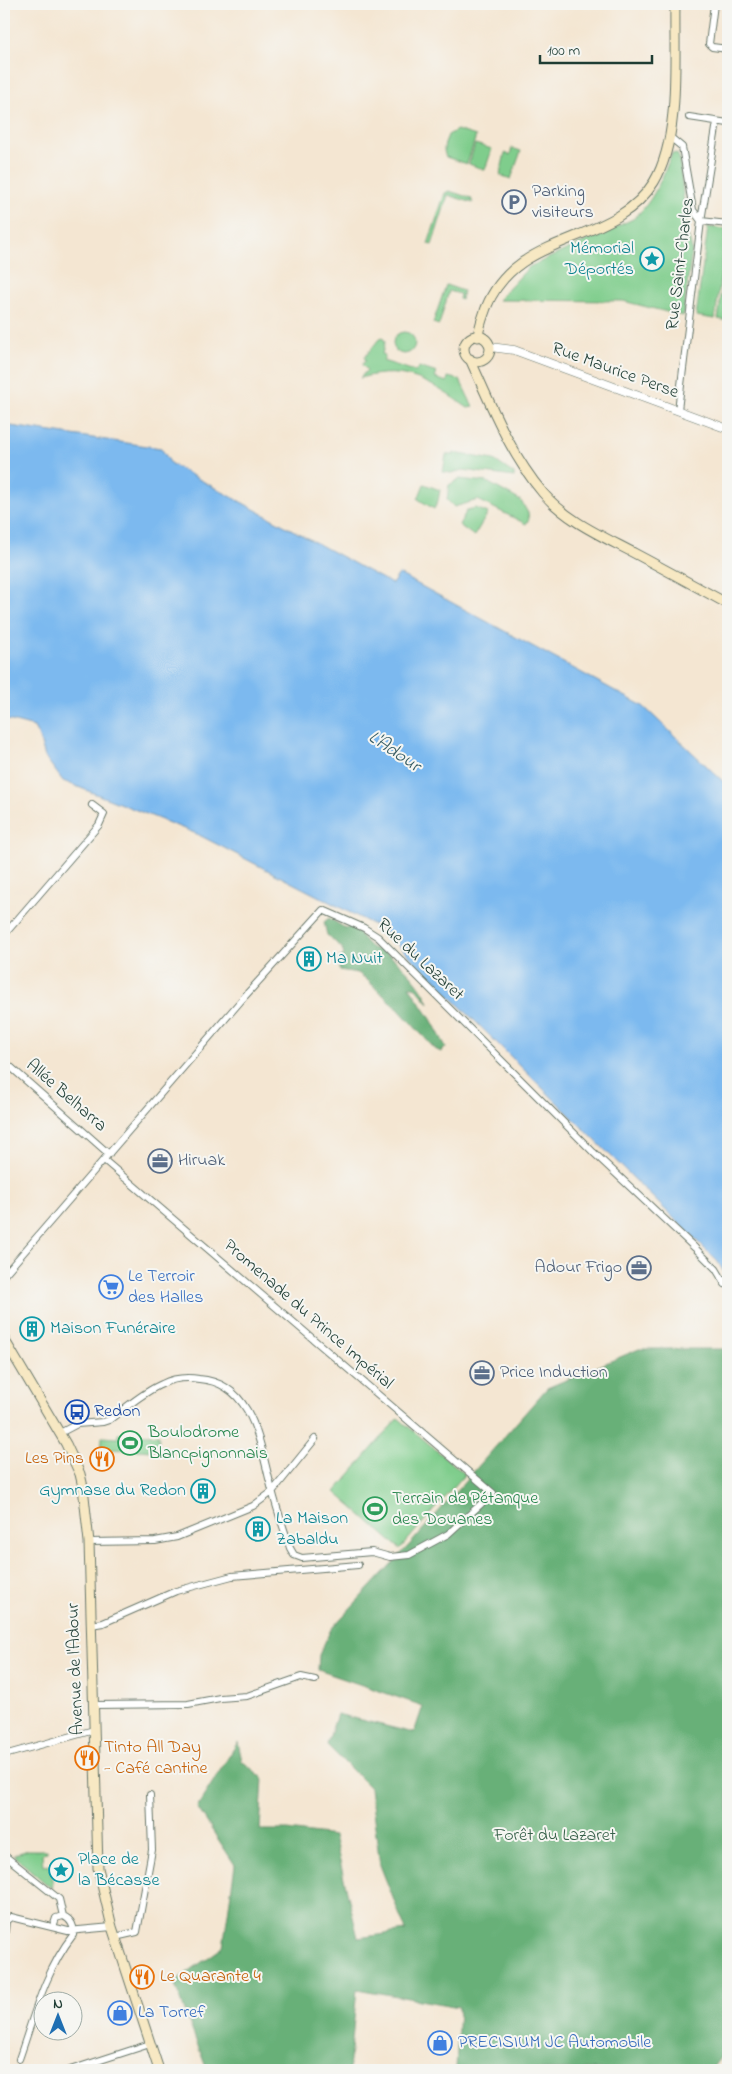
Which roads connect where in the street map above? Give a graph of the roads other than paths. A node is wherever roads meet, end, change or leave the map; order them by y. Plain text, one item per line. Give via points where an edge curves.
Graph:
1 (675, 4) edge
2 (714, 4) edge
3 (728, 50) edge
4 (689, 117) dead end
5 (717, 122) junction
6 (728, 124) edge
7 (670, 137) junction
8 (701, 221) junction
9 (728, 224) edge
10 (478, 336) junction
11 (490, 347) junction
12 (474, 360) junction
13 (678, 410) junction
14 (728, 429) edge
15 (728, 604) edge
16 (92, 805) dead end
17 (4, 934) edge
18 (4, 1061) edge
19 (110, 1154) junction
20 (104, 1160) junction
21 (4, 1275) edge
22 (725, 1284) dead end
23 (4, 1339) edge
24 (60, 1433) junction
25 (314, 1439) dead end
26 (272, 1492) junction
27 (89, 1542) junction
28 (358, 1565) dead end
29 (91, 1625) junction
30 (315, 1680) dead end
31 (94, 1705) junction
32 (94, 1730) junction
33 (4, 1755) edge
34 (150, 1795) dead end
35 (4, 1855) edge
36 (63, 1916) junction
37 (53, 1927) junction
38 (112, 1927) junction
39 (74, 1931) junction
40 (115, 1937) junction
41 (4, 1940) edge
42 (150, 2044) junction
43 (19, 2058) dead end
44 (70, 2070) edge
45 (159, 2070) edge

1 - 7 main road
2 - 3 street via 709,44
4 - 5 street
5 - 6 street
5 - 8 street, Rue Saint-Charles
7 - 8 street via 682,147 693,210
7 - 10 main road via 655,181 634,207 598,227 529,257 506,274 490,298
8 - 9 street
8 - 13 street, Rue Saint-Charles
10 - 11 main road
10 - 12 main road via 470,338 466,345 465,353
11 - 12 main road via 486,358
11 - 13 street, Rue Maurice Perse via 514,350
12 - 15 main road via 476,374 497,420 532,480 557,507 583,526
13 - 14 street, Rue Maurice Perse
16 - 17 street via 104,814 99,826
18 - 19 street, Allée Belharra
19 - 20 street, Rue du Lazaret
19 - 22 street, Rue du Lazaret via 323,910 378,936 593,1152 716,1269
20 - 21 street, Rue du Lazaret
20 - 26 street, Promenade du Prince Impérial via 493,1493 448,1534 409,1556 390,1557 372,1552 302,1558 294,1556 290,1548
23 - 24 main road, Avenue de l'Adour
24 - 26 street via 77,1424 109,1420 171,1380 207,1379 240,1398 257,1431
24 - 27 main road, Avenue de l'Adour via 80,1474
25 - 26 street
26 - 27 street via 253,1506 177,1537 155,1541
27 - 29 main road, Avenue de l'Adour
28 - 29 street via 232,1576 176,1591
29 - 31 main road, Avenue de l'Adour
30 - 31 street via 301,1677 247,1696 188,1704
31 - 32 main road, Avenue de l'Adour
32 - 33 street
32 - 38 main road, Avenue de l'Adour via 98,1868
34 - 40 street via 152,1850 137,1932
35 - 36 street via 59,1899
36 - 37 street via 56,1918
36 - 39 street via 68,1918
37 - 39 street
37 - 41 street via 11,1917 6,1921
38 - 39 street
38 - 40 main road, Avenue de l'Adour
39 - 43 street via 50,1971
40 - 42 main road, Avenue de l'Adour
42 - 44 street
42 - 45 main road, Avenue de l'Adour

